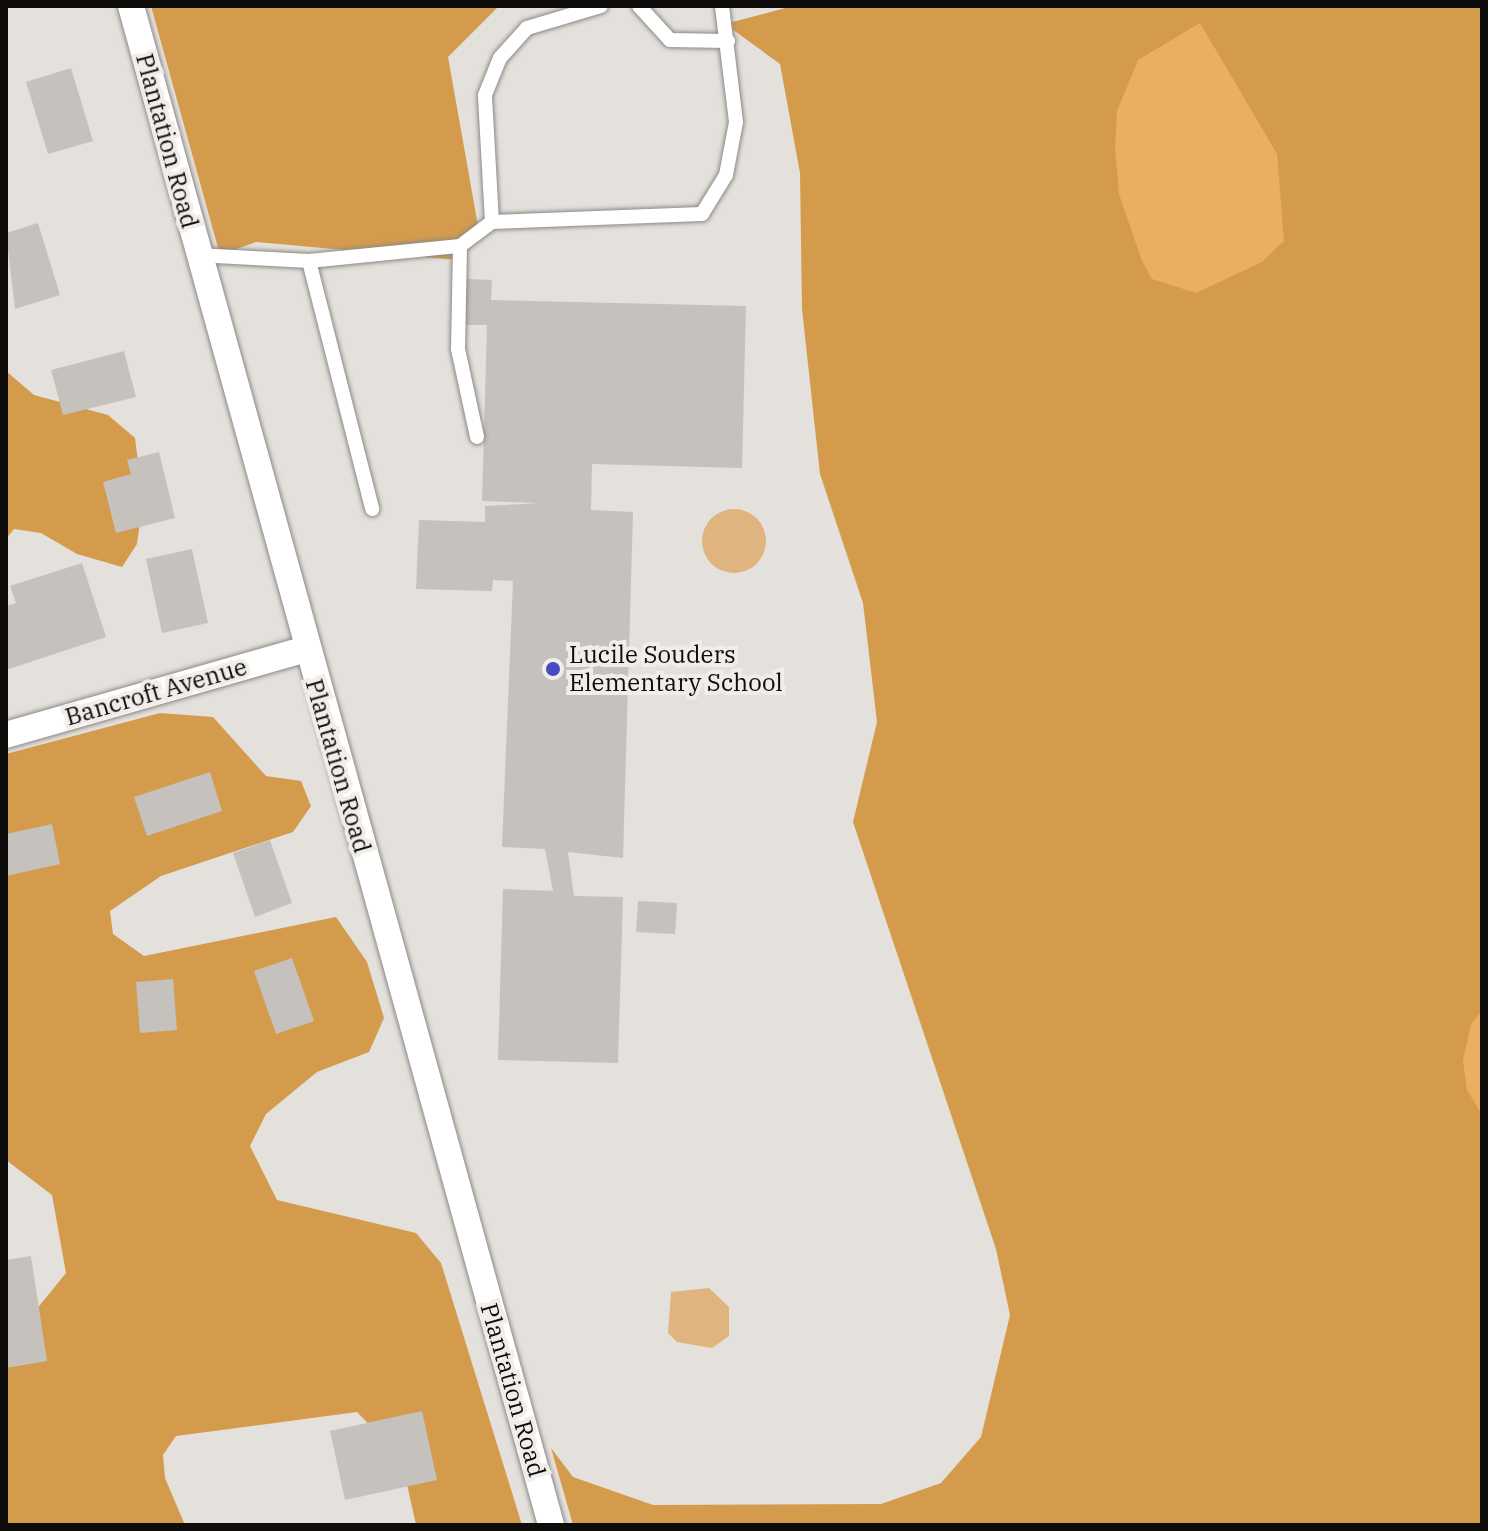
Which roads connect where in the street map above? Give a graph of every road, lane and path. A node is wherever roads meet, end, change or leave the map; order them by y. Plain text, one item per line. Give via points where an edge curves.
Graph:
1 (131, 6) edge
2 (601, 6) edge
3 (639, 6) edge
4 (722, 6) edge
5 (728, 41) junction
6 (492, 222) junction
7 (460, 246) junction
8 (197, 255) junction
9 (309, 261) junction
10 (477, 437) dead end
11 (372, 509) dead end
12 (306, 649) junction
13 (6, 735) edge
14 (551, 1525) edge

1 - 8 street, Plantation Road
2 - 6 lane via 527,28 500,58 485,95
3 - 5 lane via 670,40
4 - 5 lane
5 - 6 lane via 736,122 726,175 702,214
6 - 7 lane
7 - 9 lane
7 - 10 lane via 458,349
8 - 9 lane
8 - 12 street, Plantation Road
9 - 11 lane
12 - 13 street, Bancroft Avenue
12 - 14 street, Plantation Road

